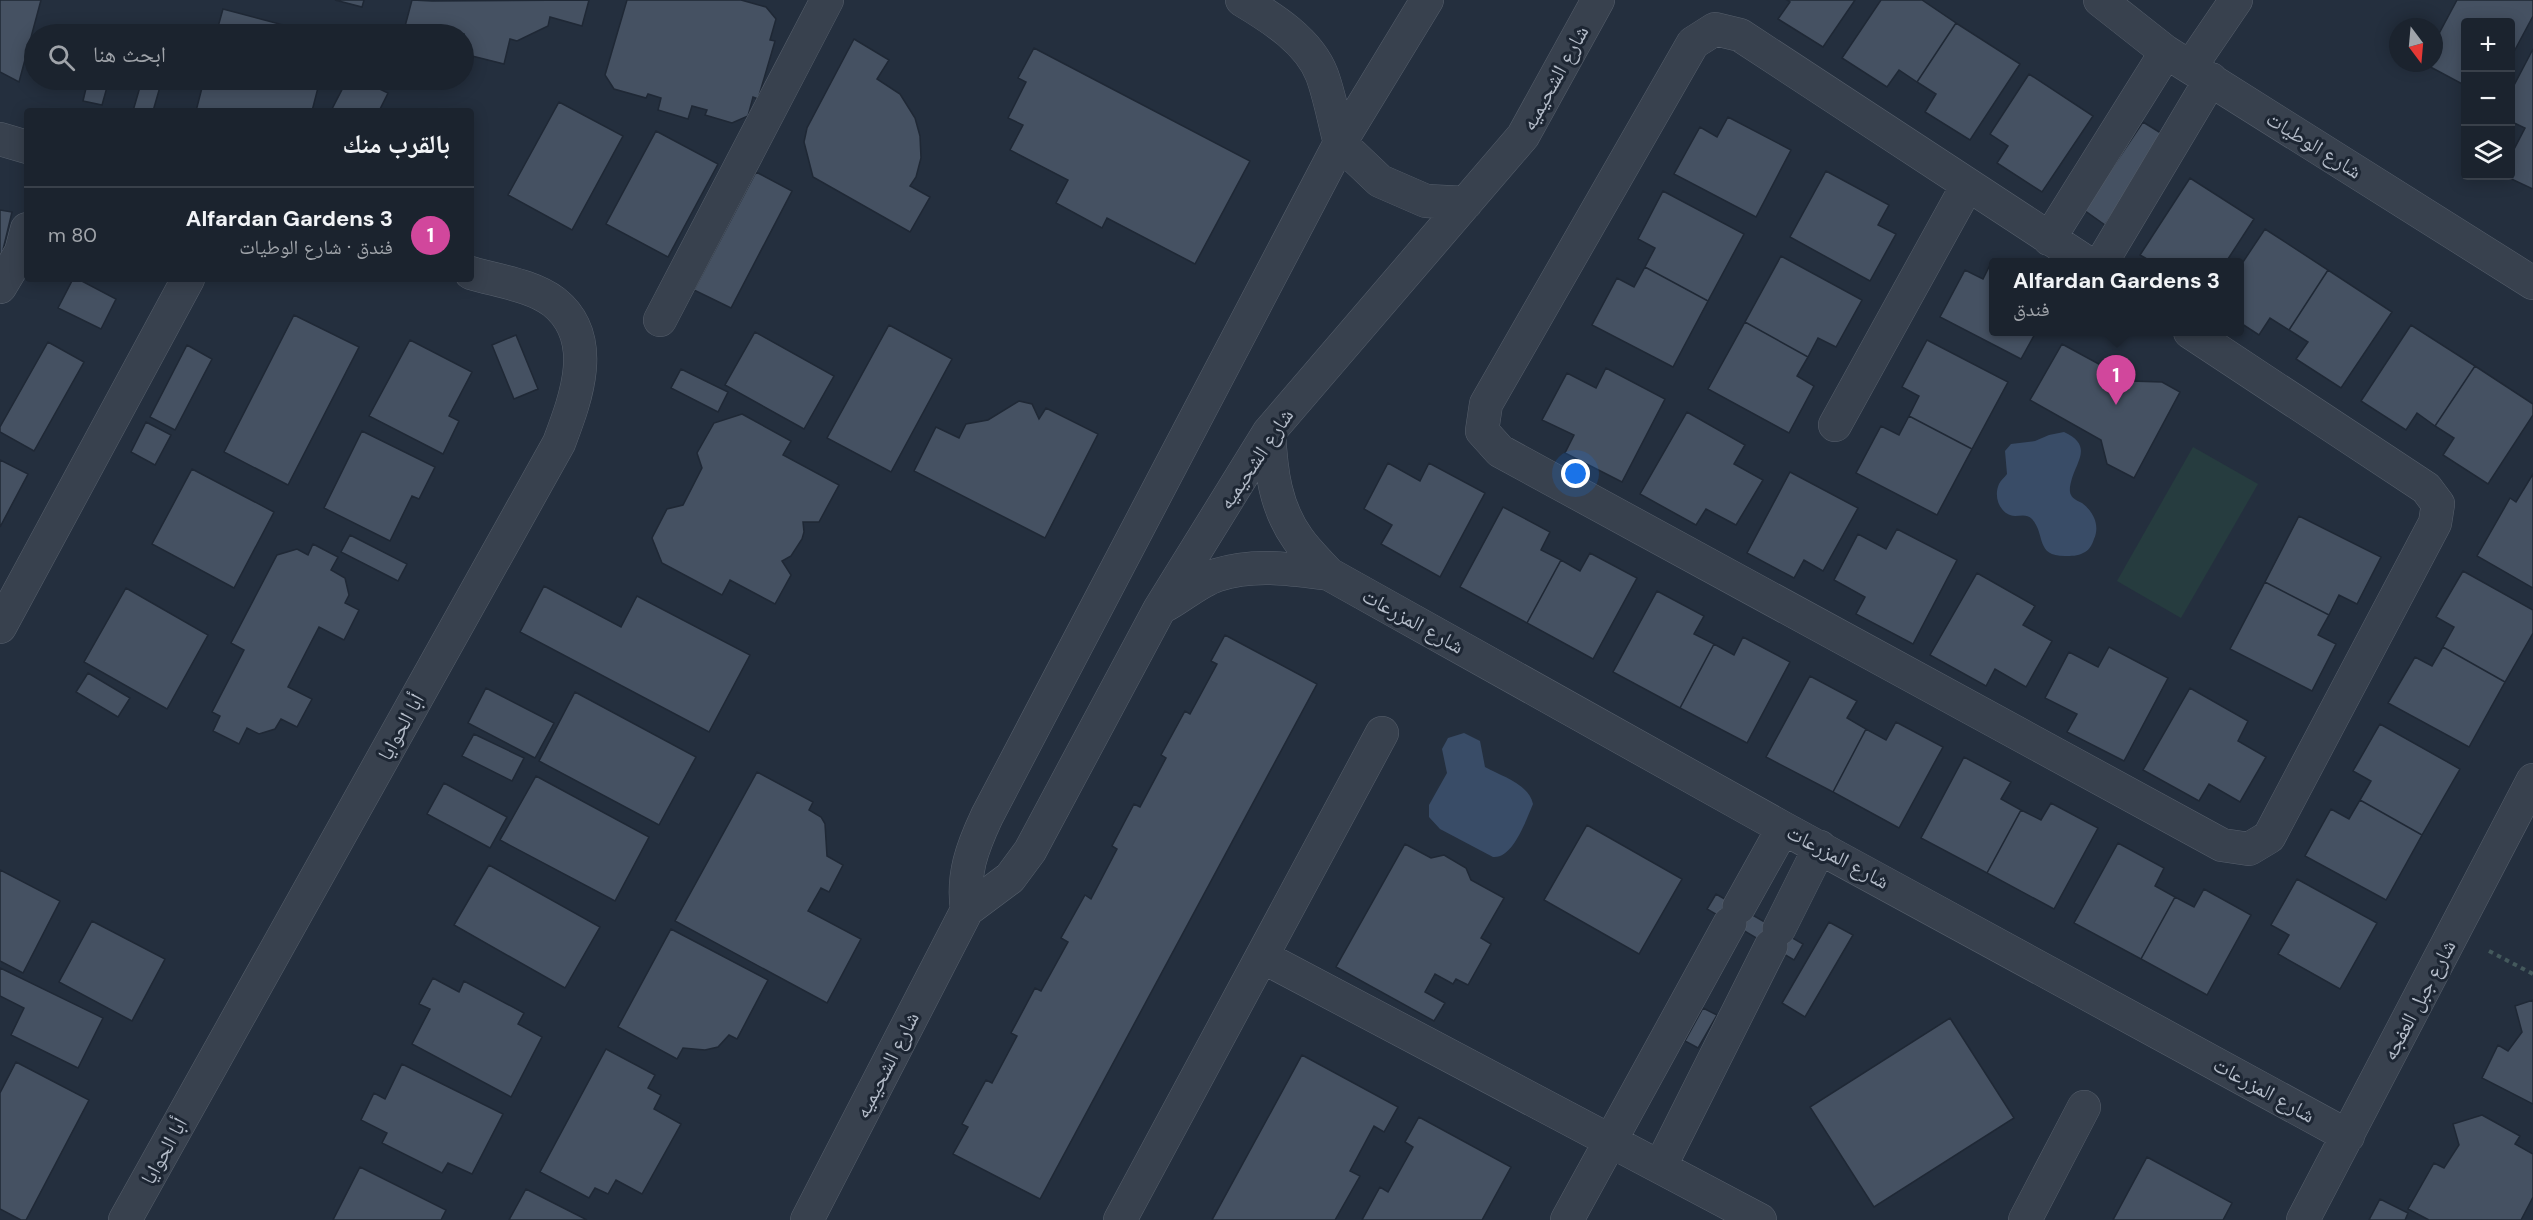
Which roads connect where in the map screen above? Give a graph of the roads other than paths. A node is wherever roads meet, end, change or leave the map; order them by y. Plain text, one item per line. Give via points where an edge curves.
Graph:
1 (827, 0) edge
2 (1242, 0) edge
3 (1427, 0) edge
4 (1599, 0) edge
5 (2100, 0) edge
6 (2236, 0) edge
7 (2190, 66) junction
8 (0, 139) edge
9 (1340, 143) junction
10 (24, 146) edge
11 (1967, 186) junction
12 (1466, 203) junction
13 (2049, 239) junction
14 (24, 240) edge
15 (2080, 258) edge
16 (2104, 258) edge
17 (474, 274) edge
18 (186, 282) edge
19 (2533, 283) edge
20 (0, 287) edge
21 (660, 320) dead end
22 (2196, 336) edge
23 (1835, 425) dead end
24 (1269, 432) junction
25 (1329, 574) junction
26 (1159, 610) junction
27 (0, 627) edge
28 (1382, 732) dead end
29 (2533, 780) edge
30 (1783, 828) junction
31 (1820, 847) junction
32 (967, 910) junction
33 (1263, 957) junction
34 (2084, 1107) dead end
35 (2348, 1136) junction
36 (1610, 1140) junction
37 (1660, 1167) junction
38 (125, 1220) edge
39 (807, 1220) edge
40 (1120, 1220) edge
41 (1567, 1220) edge
42 (1760, 1220) edge
43 (2025, 1220) edge
44 (2303, 1220) edge

1 - 21 street
2 - 9 street via 1295,37 1310,55 1322,74
3 - 9 street, شارع الشحيميه
4 - 12 street, شارع الشحيميه via 1523,136
5 - 7 street, شارع الوطيات
6 - 7 street
7 - 13 street
7 - 16 street
7 - 19 street, شارع الوطيات
8 - 10 street
9 - 12 street via 1380,181 1426,201
9 - 32 street, شارع الشحيميه via 987,816 966,873
11 - 13 street
11 - 22 street via 1740,35 1715,29 1694,43 1688,53 1486,404 1482,431 1500,451 2222,844 2249,849 2269,837 2435,523 2438,504 2426,488
11 - 23 street
12 - 24 street, شارع الشحيميه
13 - 15 street
14 - 20 street
17 - 38 street, أبا الحوايا via 533,291 554,302 571,323 579,339 580,371 563,434
18 - 27 street
24 - 25 street, شارع المزرعات via 1272,476 1282,512 1298,540
24 - 26 street, شارع الشحيميه
25 - 26 street, شارع المزرعات via 1255,567 1215,575
25 - 30 street, شارع المزرعات
26 - 32 street, شارع الشحيميه via 1030,851 1010,878
28 - 33 street
29 - 35 street, شارع جبل العفجه
30 - 31 street, شارع المزرعات
30 - 36 street
31 - 35 street, شارع المزرعات
31 - 37 street
32 - 39 street, شارع الشحيميه
33 - 36 street
33 - 40 street
34 - 43 street
35 - 44 street, شارع جبل العفجه
36 - 37 street
36 - 41 street
37 - 42 street

